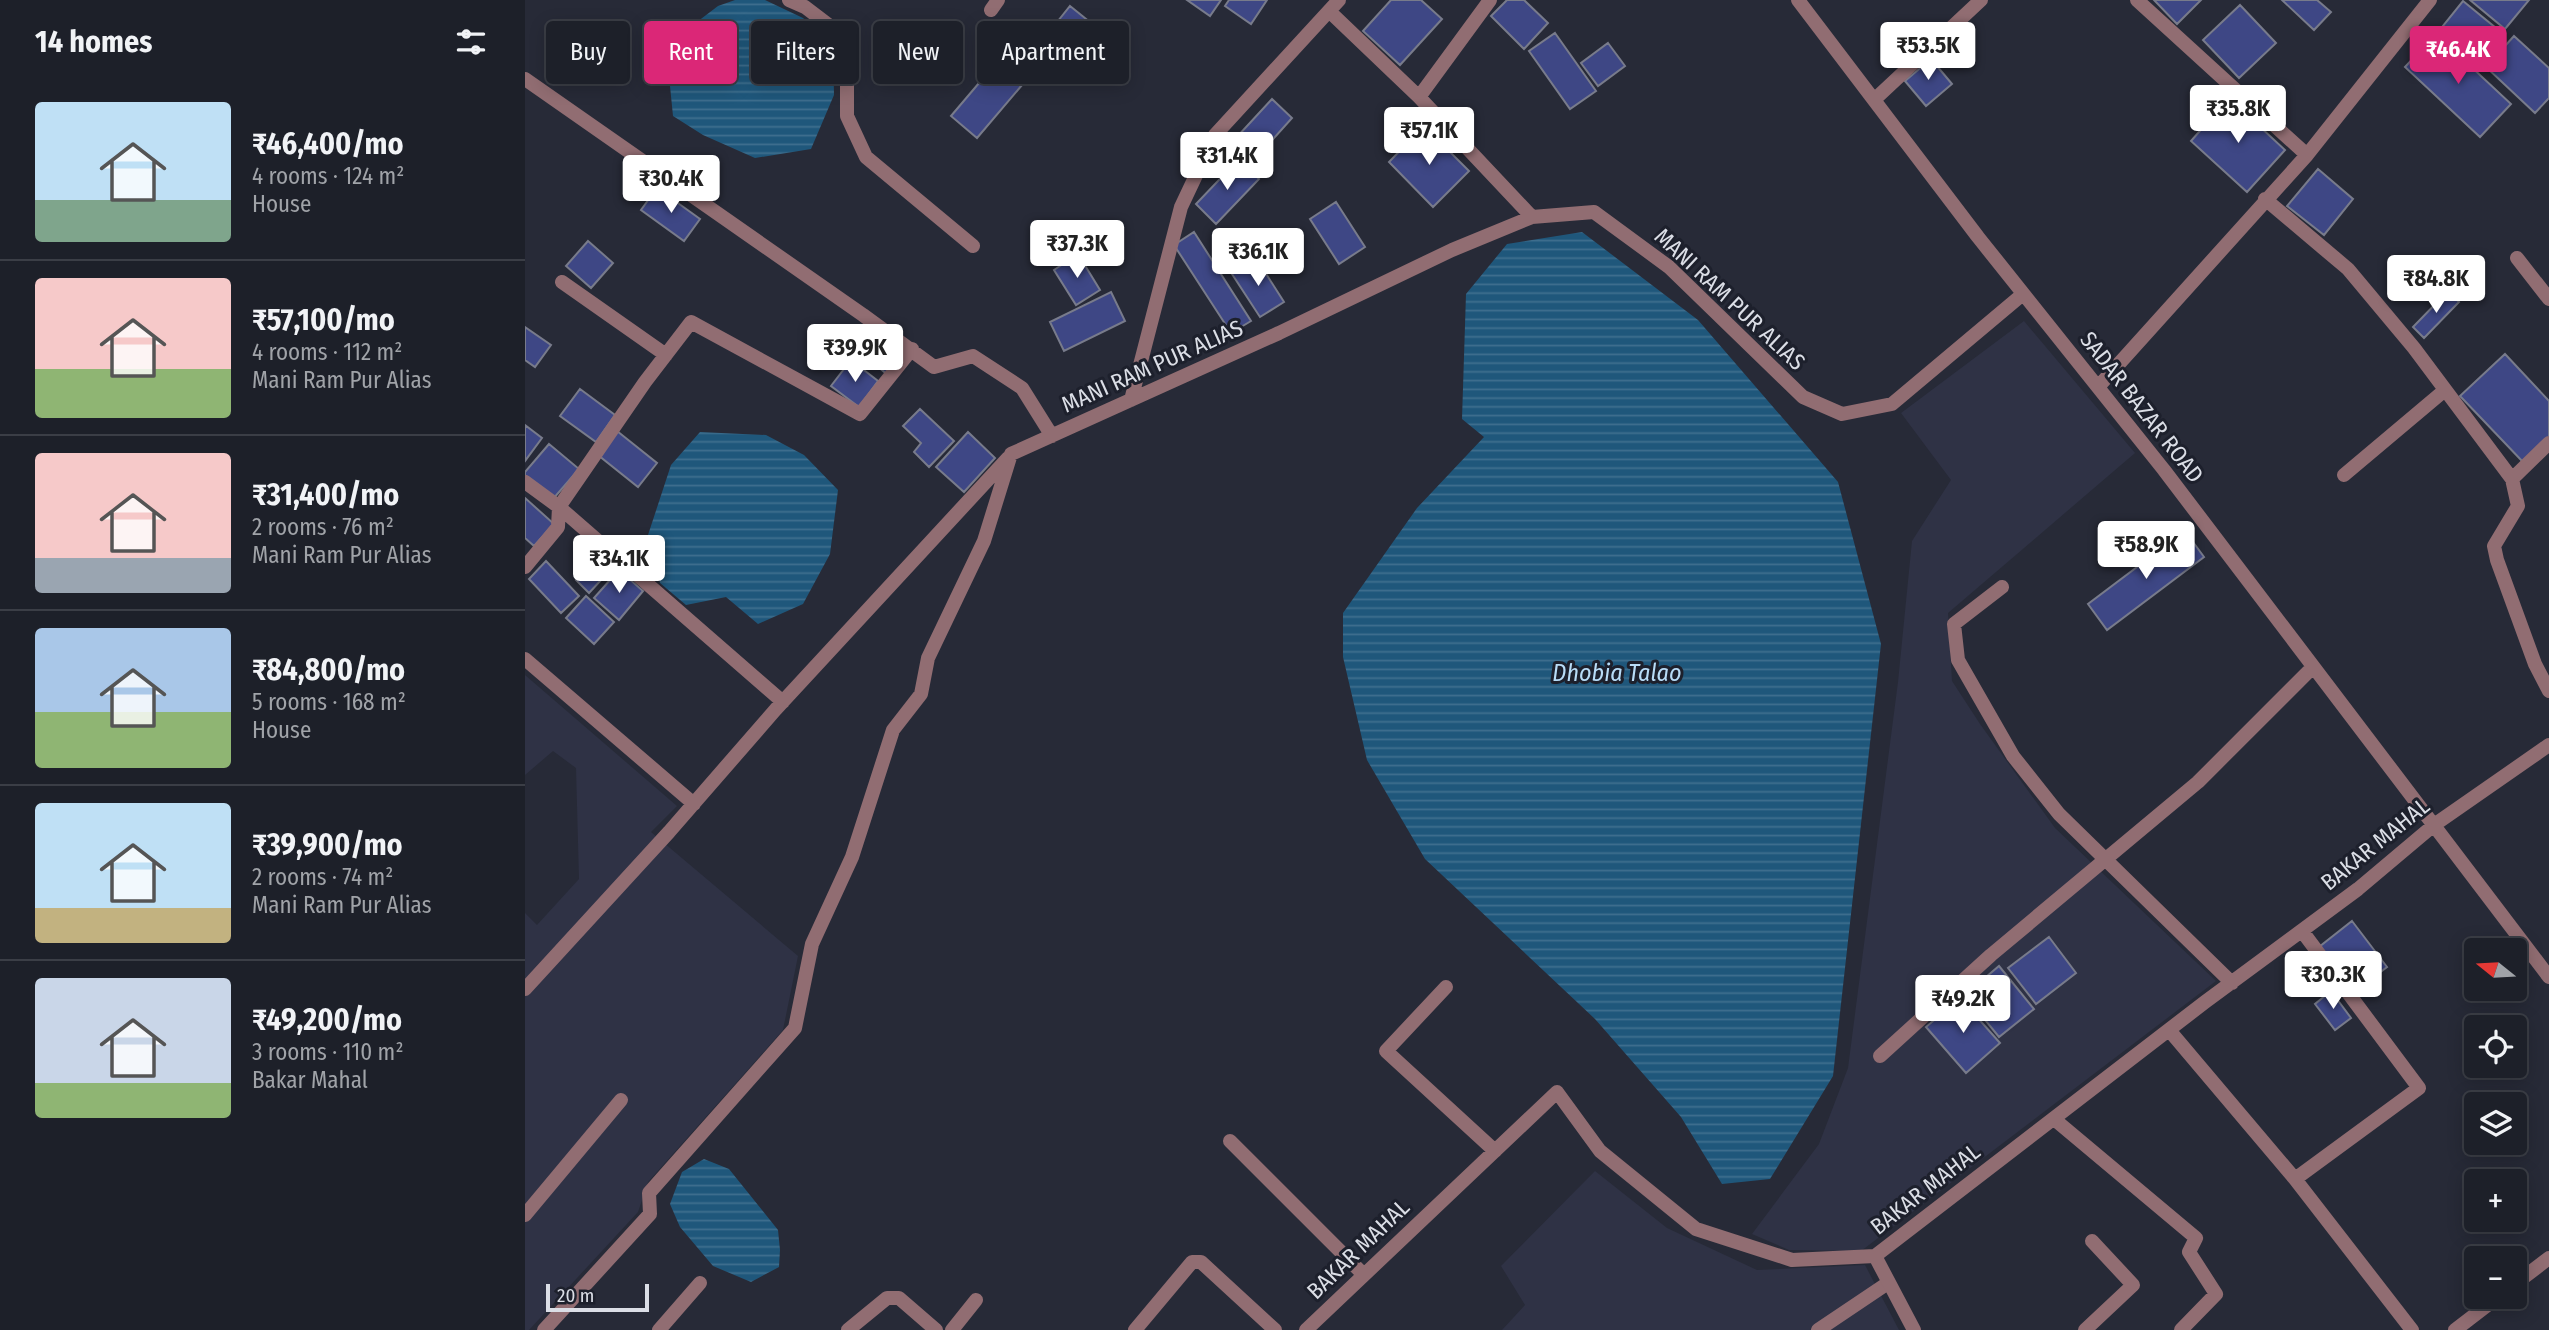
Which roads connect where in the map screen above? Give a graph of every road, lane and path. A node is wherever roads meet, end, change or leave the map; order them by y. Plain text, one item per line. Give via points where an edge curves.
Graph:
1 (789, 0) edge
2 (1339, 0) edge
3 (1490, 0) edge
4 (1798, 0) edge
5 (1981, 0) edge
6 (2137, 0) edge
7 (2430, 0) edge
8 (1329, 11) junction
9 (525, 79) edge
10 (1419, 97) junction
11 (1874, 100) junction
12 (2307, 155) junction
13 (2265, 199) junction
14 (1532, 217) junction
15 (972, 246) dead end
16 (2517, 258) dead end
17 (562, 282) dead end
18 (2023, 294) junction
19 (2549, 299) edge
20 (912, 349) junction
21 (666, 355) junction
22 (2098, 387) junction
23 (2445, 390) junction
24 (1131, 400) junction
25 (1052, 436) junction
26 (2549, 443) edge
27 (1011, 454) junction
28 (2344, 475) dead end
29 (2512, 479) junction
30 (525, 482) edge
31 (559, 507) junction
32 (525, 567) edge
33 (2002, 587) dead end
34 (525, 659) edge
35 (2313, 667) junction
36 (2549, 691) edge
37 (783, 702) junction
38 (2549, 745) edge
39 (694, 804) junction
40 (2434, 825) junction
41 (2106, 860) junction
42 (2302, 931) junction
43 (2549, 977) edge
44 (2232, 983) junction
45 (1446, 987) dead end
46 (525, 989) edge
47 (2169, 1030) junction
48 (1880, 1056) dead end
49 (621, 1100) dead end
50 (2054, 1119) junction
51 (1230, 1141) dead end
52 (1495, 1151) junction
53 (2295, 1179) junction
54 (525, 1216) edge
55 (2091, 1241) dead end
56 (1875, 1256) junction
57 (2549, 1258) edge
58 (1364, 1275) junction
59 (2527, 1275) edge
60 (701, 1283) dead end
61 (1888, 1283) junction
62 (976, 1300) dead end
63 (2482, 1309) edge
64 (544, 1330) edge
65 (659, 1330) edge
66 (848, 1330) edge
67 (936, 1330) edge
68 (952, 1330) edge
69 (1135, 1330) edge
70 (1275, 1330) edge
71 (1306, 1330) edge
72 (1818, 1330) edge
73 (1915, 1330) edge
74 (2085, 1330) edge
75 (2181, 1330) edge
76 (2412, 1330) edge
77 (2455, 1330) edge

1 - 15 street via 847,39 846,116 866,157
2 - 8 street
3 - 10 street
4 - 11 street, SADAR BAZAR ROAD
5 - 11 street
6 - 12 street
7 - 12 street
8 - 10 street
8 - 24 street via 1215,135 1181,207
9 - 20 street
10 - 14 street
11 - 18 street, SADAR BAZAR ROAD
12 - 13 street
13 - 22 street
13 - 23 street via 2349,269
14 - 18 street, MANI RAM PUR ALIAS via 1594,212 1669,267 1803,397 1842,414 1892,404
14 - 24 street, MANI RAM PUR ALIAS
16 - 19 street
17 - 21 street
18 - 22 street, SADAR BAZAR ROAD
20 - 21 street via 860,414 691,322
20 - 25 street via 934,367 973,356 1022,388
21 - 31 street
22 - 35 street, SADAR BAZAR ROAD
23 - 28 street
23 - 29 street
24 - 25 street, MANI RAM PUR ALIAS
25 - 27 street, MANI RAM PUR ALIAS
26 - 29 street
27 - 37 street
27 - 64 street via 984,541 928,658 921,694 893,730 852,857 812,944 795,1028 649,1193 650,1214
29 - 36 street via 2518,506 2494,546 2535,664
30 - 31 street
31 - 32 street via 558,527
31 - 37 street
33 - 41 street via 1954,624 1958,660 2014,756 2059,814
34 - 39 street
35 - 40 street, SADAR BAZAR ROAD
35 - 41 street via 2198,782
37 - 39 street
38 - 40 street, BAKAR MAHAL
39 - 46 street
40 - 42 street, BAKAR MAHAL
40 - 43 street, SADAR BAZAR ROAD
41 - 44 street
41 - 48 street
42 - 44 street, BAKAR MAHAL
42 - 53 street via 2419,1088
44 - 47 street, BAKAR MAHAL
45 - 52 street via 1386,1051
47 - 50 street, BAKAR MAHAL
47 - 53 street
49 - 54 street
50 - 56 street, BAKAR MAHAL
50 - 75 street via 2196,1238 2189,1252 2216,1294
51 - 58 street
52 - 56 street, BAKAR MAHAL via 1557,1092 1600,1152 1696,1228 1792,1260
52 - 58 street, BAKAR MAHAL
53 - 76 street
55 - 74 street via 2133,1285
56 - 61 street
57 - 59 street
58 - 71 street, BAKAR MAHAL
60 - 65 street
61 - 72 street
61 - 73 street
62 - 68 street
63 - 77 street
66 - 67 street via 887,1298 899,1298
69 - 70 street via 1197,1261

